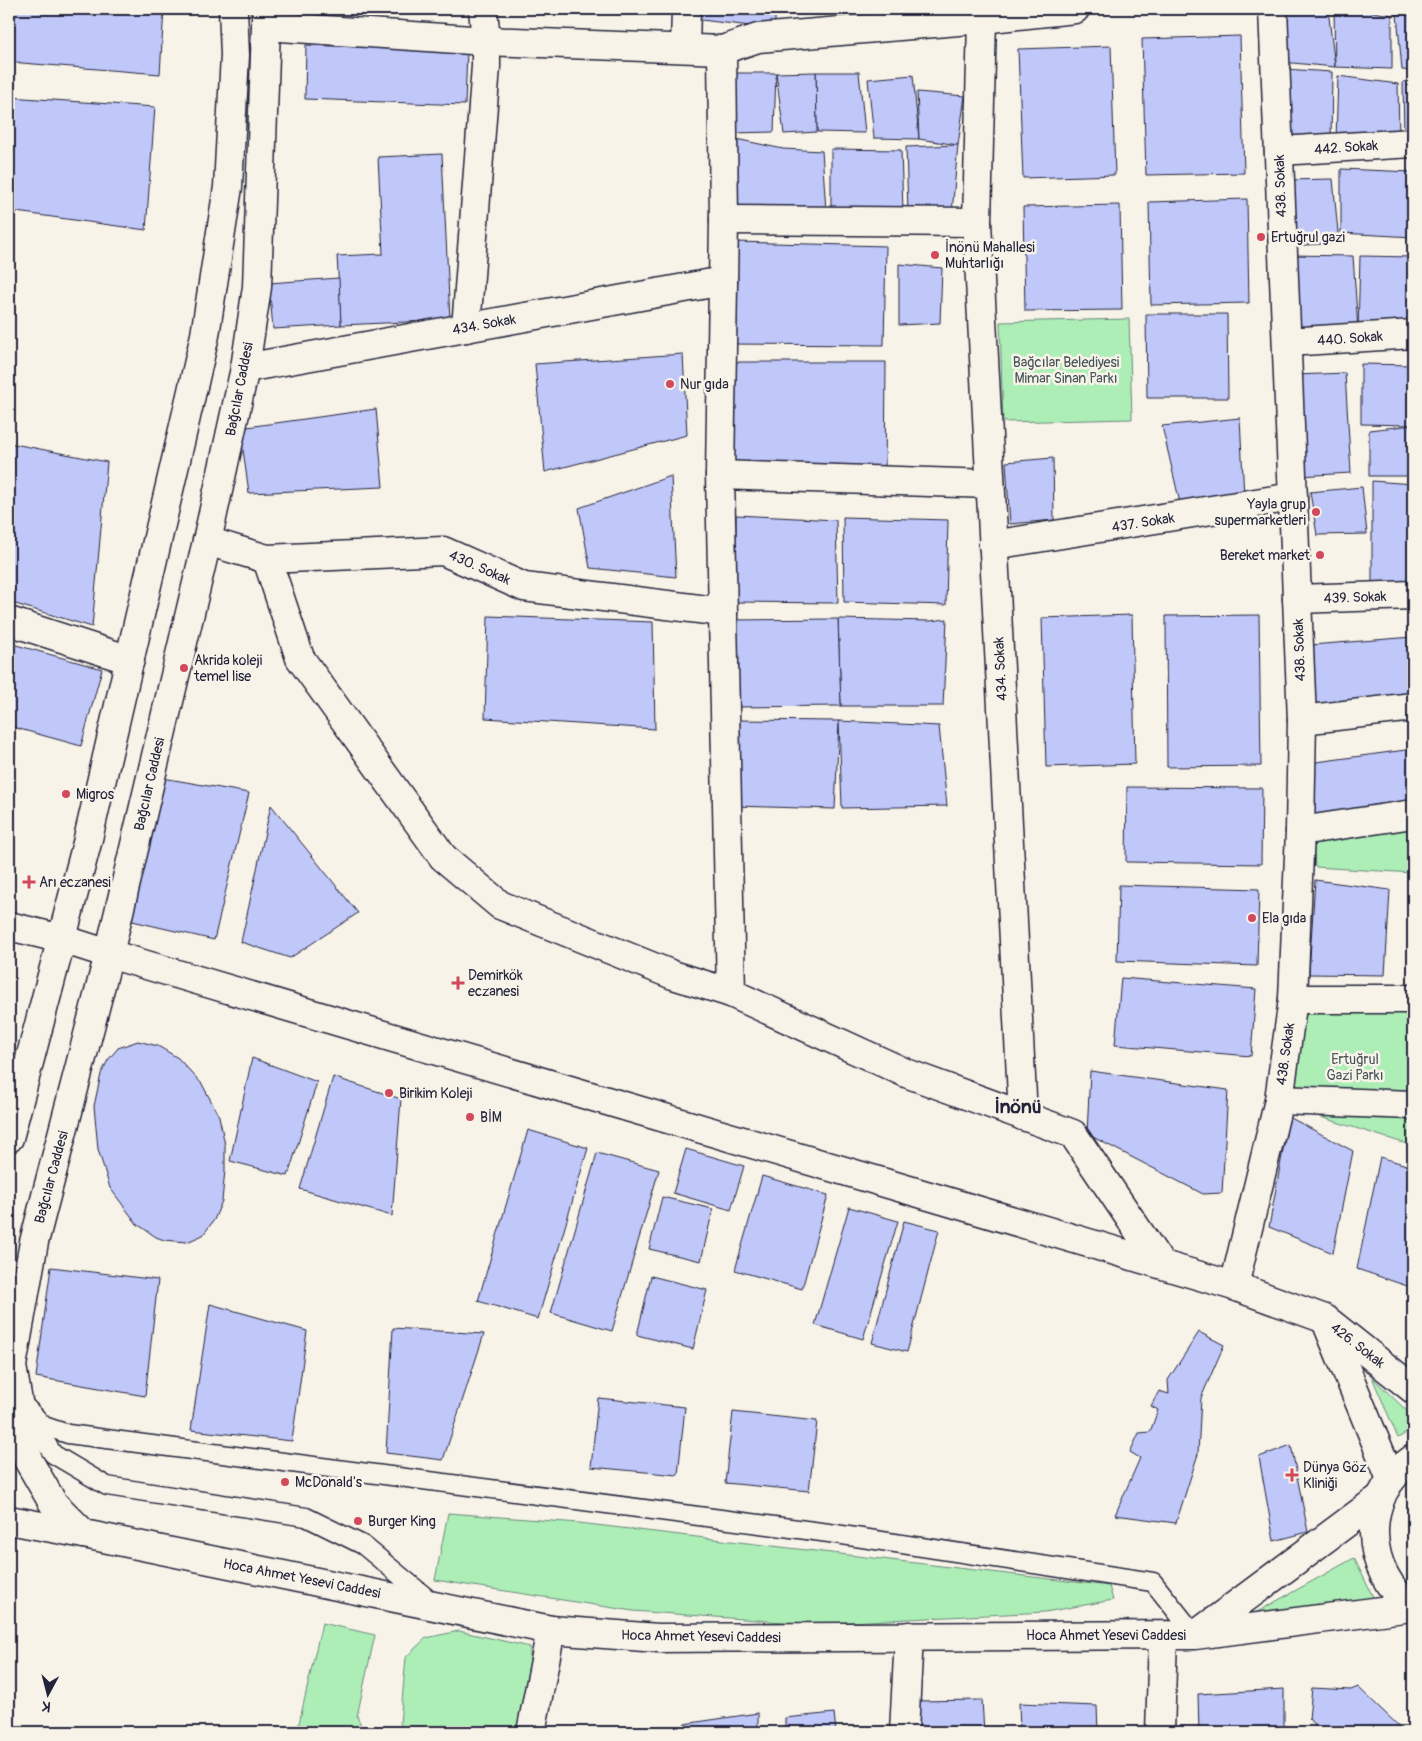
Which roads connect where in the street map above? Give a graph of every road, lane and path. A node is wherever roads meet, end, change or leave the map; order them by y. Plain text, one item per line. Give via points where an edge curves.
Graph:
1 (233, 9) edge
2 (483, 9) edge
3 (686, 9) edge
4 (1075, 9) edge
5 (1273, 9) edge
6 (983, 14) edge
7 (266, 17) edge
8 (486, 41) junction
9 (685, 48) junction
10 (722, 50) junction
11 (1413, 142) edge
12 (1279, 151) junction
13 (724, 220) junction
14 (977, 222) junction
15 (723, 281) junction
16 (466, 328) junction
17 (1413, 334) edge
18 (1287, 342) junction
19 (245, 368) junction
20 (720, 475) junction
21 (990, 484) junction
22 (1293, 497) junction
23 (206, 541) junction
24 (993, 545) junction
25 (267, 558) junction
26 (1413, 595) edge
27 (1297, 599) junction
28 (723, 612) junction
29 (9, 621) edge
30 (130, 660) junction
31 (1413, 707) edge
32 (1302, 720) junction
33 (1413, 814) edge
34 (1300, 831) junction
35 (9, 926) edge
36 (62, 939) junction
37 (109, 954) junction
38 (731, 994) junction
39 (1293, 999) junction
40 (1413, 999) edge
41 (1279, 1100) junction
42 (1413, 1105) edge
43 (1023, 1116) junction
44 (9, 1138) edge
45 (1160, 1263) junction
46 (1234, 1286) junction
47 (1325, 1319) junction
48 (1413, 1389) edge
49 (17, 1399) junction
50 (1413, 1459) edge
51 (1386, 1488) junction
52 (9, 1520) edge
53 (84, 1534) junction
54 (438, 1606) junction
55 (1412, 1608) edge
56 (550, 1630) junction
57 (1195, 1635) junction
58 (909, 1636) junction
59 (1163, 1636) junction
60 (531, 1732) edge
61 (904, 1732) edge
62 (1160, 1732) edge

1 - 30 street via 228,187 205,335
2 - 8 street
3 - 9 street
4 - 6 street
5 - 12 street, 438. Sokak
6 - 10 street via 758,38
6 - 14 street, 434. Sokak
7 - 8 street
7 - 19 street, Bağcılar Caddesi via 257,288
8 - 9 street
8 - 16 street
9 - 10 street
10 - 13 street
11 - 12 street, 442. Sokak
12 - 18 street, 438. Sokak
13 - 14 street
13 - 15 street
14 - 21 street, 434. Sokak
15 - 16 street, 434. Sokak
15 - 20 street
16 - 19 street, 434. Sokak
17 - 18 street, 440. Sokak
18 - 22 street, 438. Sokak
19 - 23 street, Bağcılar Caddesi
20 - 21 street
20 - 28 street
21 - 24 street, 434. Sokak
22 - 24 street, 437. Sokak
22 - 27 street, 438. Sokak
23 - 25 street, 430. Sokak
23 - 37 street, Bağcılar Caddesi
24 - 43 street, 434. Sokak
25 - 28 street, 430. Sokak via 443,551 524,587
25 - 38 street via 300,658 443,857 500,905
26 - 27 street, 439. Sokak
27 - 32 street, 438. Sokak
28 - 38 street
29 - 30 street
30 - 36 street
31 - 32 street
32 - 34 street, 438. Sokak
33 - 34 street
34 - 39 street, 438. Sokak
35 - 36 street, 426. Sokak
36 - 37 street, 426. Sokak
36 - 44 street
37 - 45 street, 426. Sokak
37 - 49 street, Bağcılar Caddesi via 34,1242 12,1366
38 - 43 street via 906,1073
39 - 40 street
39 - 41 street, 438. Sokak
41 - 42 street
41 - 46 street, 438. Sokak
43 - 45 street via 1072,1134
45 - 46 street, 426. Sokak
46 - 47 street, 426. Sokak
47 - 48 street, 426. Sokak
47 - 51 street
49 - 53 street, Bağcılar Caddesi via 28,1460 53,1503
49 - 54 lane via 54,1454 107,1486 306,1517 363,1545
49 - 57 lane via 44,1426 68,1434 830,1533 1153,1582
50 - 51 street, Hoca Ahmet Yesevi Caddesi
51 - 55 street via 1375,1512 1374,1543 1382,1572 1400,1599
51 - 57 street, Hoca Ahmet Yesevi Caddesi
52 - 53 street, Hoca Ahmet Yesevi Caddesi
53 - 54 street, Hoca Ahmet Yesevi Caddesi
54 - 56 street, Hoca Ahmet Yesevi Caddesi
55 - 57 street, Hoca Ahmet Yesevi Caddesi
56 - 58 street, Hoca Ahmet Yesevi Caddesi via 658,1638
56 - 60 street
57 - 59 street, Hoca Ahmet Yesevi Caddesi
58 - 59 street, Hoca Ahmet Yesevi Caddesi
58 - 61 street
59 - 62 street

